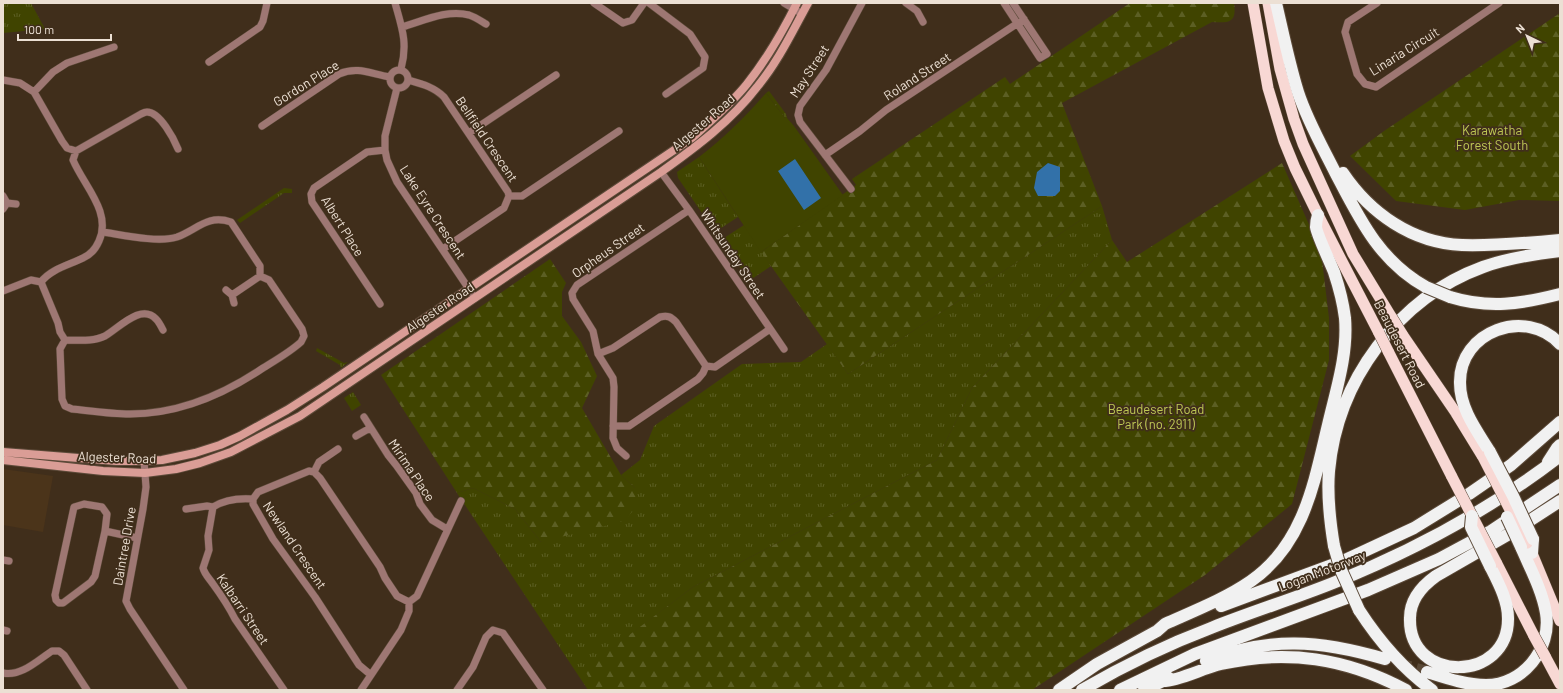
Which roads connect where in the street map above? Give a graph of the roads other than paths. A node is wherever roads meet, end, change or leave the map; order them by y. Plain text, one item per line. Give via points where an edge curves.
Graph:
1 (267, 3) edge
2 (395, 3) edge
3 (594, 3) edge
4 (644, 3) edge
5 (649, 3) edge
6 (784, 3) edge
7 (808, 3) edge
8 (862, 3) edge
9 (906, 3) edge
10 (1004, 3) edge
11 (1013, 3) edge
12 (1253, 3) edge
13 (1268, 3) edge
14 (1276, 3) edge
15 (1377, 3) edge
16 (1499, 3) edge
17 (796, 6) edge
18 (802, 14) junction
19 (1024, 19) junction
20 (923, 22) dead end
21 (486, 24) dead end
22 (1017, 24) junction
23 (402, 27) junction
24 (114, 47) dead end
25 (208, 62) dead end
26 (401, 69) junction
27 (556, 75) dead end
28 (390, 77) junction
29 (3, 80) edge
30 (408, 80) junction
31 (398, 88) junction
32 (34, 92) junction
33 (666, 94) dead end
34 (262, 126) dead end
35 (619, 131) dead end
36 (469, 133) junction
37 (178, 149) dead end
38 (1323, 149) junction
39 (385, 150) junction
40 (76, 151) junction
41 (825, 155) junction
42 (654, 164) junction
43 (661, 172) junction
44 (851, 190) dead end
45 (3, 196) edge
46 (509, 196) junction
47 (16, 204) dead end
48 (5, 206) edge
49 (689, 210) junction
50 (1318, 214) junction
51 (103, 232) junction
52 (1560, 240) edge
53 (443, 249) junction
54 (1557, 253) edge
55 (260, 276) junction
56 (41, 282) junction
57 (469, 288) junction
58 (3, 291) edge
59 (1560, 294) edge
60 (475, 298) junction
61 (234, 303) dead end
62 (380, 304) dead end
63 (770, 329) junction
64 (163, 330) dead end
65 (65, 340) junction
66 (1560, 344) edge
67 (784, 349) dead end
68 (598, 354) junction
69 (706, 366) junction
70 (364, 417) dead end
71 (1560, 422) edge
72 (613, 426) junction
73 (370, 428) junction
74 (356, 436) dead end
75 (1560, 445) edge
76 (338, 449) dead end
77 (3, 452) edge
78 (1486, 455) junction
79 (626, 456) dead end
80 (1560, 456) edge
81 (3, 460) edge
82 (144, 461) junction
83 (1544, 468) junction
84 (314, 472) junction
85 (145, 473) junction
86 (1560, 485) edge
87 (252, 499) junction
88 (461, 501) dead end
89 (1560, 501) edge
90 (1508, 503) joint
91 (212, 507) junction
92 (186, 509) dead end
93 (1472, 516) joint
94 (447, 529) junction
95 (105, 531) junction
96 (137, 538) junction
97 (1528, 546) junction
98 (1493, 564) junction
99 (409, 602) junction
100 (1560, 621) edge
101 (1157, 631) junction
102 (1385, 659) tunnel mouth
103 (1427, 672) tunnel mouth
104 (3, 673) edge
105 (371, 675) junction
106 (1163, 680) junction
107 (1560, 684) edge
108 (88, 690) edge
109 (184, 690) edge
110 (284, 690) edge
111 (361, 690) edge
112 (457, 690) edge
113 (543, 690) edge
114 (1059, 690) edge
115 (1082, 690) edge
116 (1120, 690) edge
117 (1144, 690) edge
118 (1406, 690) edge
119 (1432, 690) edge

1 - 25 street via 264,21 260,27
2 - 23 street
3 - 4 street via 623,23 632,20
5 - 33 street via 690,34 705,57 703,68
6 - 17 street
7 - 18 main road, Algester Road
8 - 41 street, May Street via 826,70 799,110 800,122
9 - 20 street via 917,11
10 - 22 street
11 - 19 street
12 - 50 highway, Beaudesert Road via 1262,62 1275,114 1295,168
13 - 78 highway, Beaudesert Road, bridge via 1280,69 1294,119 1353,254 1402,334
14 - 38 highway via 1298,92
15 - 16 street, Linaria Circuit via 1348,22 1345,32 1357,74 1365,84 1376,87
17 - 18 street
17 - 42 main road, Algester Road via 747,85 692,138
18 - 43 main road, Algester Road via 777,60 744,103 708,137
19 - 22 street, Roland Street
19 - 22 street via 1047,54 1040,58
21 - 23 street via 459,13 446,14
22 - 41 street, Roland Street via 886,110
23 - 26 street via 405,40
24 - 32 street via 67,63 53,72
26 - 28 street via 392,72
26 - 30 street via 406,72
27 - 36 street
28 - 31 street via 390,83
28 - 34 street, Gordon Place via 349,70 339,74
29 - 32 street via 20,83
30 - 31 street via 403,87
30 - 36 street, Bellfield Crescent via 437,91 444,97
31 - 39 street, Lake Eyre Crescent via 385,136
32 - 40 street via 62,141 67,148
35 - 46 street via 522,196
36 - 46 street, Bellfield Crescent
37 - 40 street via 173,137 160,120 148,112
38 - 52 highway via 1332,156 1351,185 1370,206 1415,234 1461,245
38 - 59 highway, bridge via 1372,240 1411,278 1450,297 1483,304 1518,304
39 - 53 street, Lake Eyre Crescent via 397,182
39 - 62 street, Albert Place via 367,152 314,188 311,194 312,202
40 - 51 street via 73,160 103,216
41 - 44 street, May Street
42 - 43 main road
42 - 57 main road, Algester Road
43 - 49 street, Whitsunday Street
43 - 60 main road, Algester Road
45 - 48 street
46 - 53 street, Bellfield Crescent via 504,208
47 - 48 street
49 - 63 street, Whitsunday Street
49 - 68 street, Orpheus Street via 574,289 573,299 594,331
50 - 93 highway, Beaudesert Road, bridge
50 - 101 highway via 1316,227 1334,273 1343,306 1345,340 1341,370 1308,503 1286,548 1252,580 1234,592 1165,624
51 - 55 street via 171,239 213,219 231,222 260,266
51 - 56 street via 96,247 85,257 47,274
53 - 57 street, Lake Eyre Crescent
54 - 119 highway, bridge via 1521,256 1475,270 1453,281 1401,319 1375,349 1350,391 1333,443 1328,494 1331,529 1341,570 1359,610 1387,650
55 - 61 street via 229,293
55 - 65 street via 269,280 302,329 304,336 301,342 239,384 191,404 130,414 72,409 65,406 62,399 60,349
56 - 58 street via 31,280
56 - 65 street
57 - 60 street, Lake Eyre Crescent
57 - 82 main road, Algester Road via 323,387 259,426 220,445 195,453
60 - 85 main road, Algester Road via 300,416 248,444 200,463
63 - 67 street, Whitsunday Street
63 - 69 street via 715,367
64 - 65 street via 156,319 149,314 141,314 104,336
66 - 78 highway via 1544,332 1517,326 1491,332 1471,348 1461,374 1461,394 1467,415
68 - 69 street via 614,348 666,315 676,322
68 - 72 street, Orpheus Street via 613,378
69 - 72 street via 698,379 629,426
70 - 73 street, Mirima Place
71 - 101 highway via 1510,465 1414,528 1343,560
72 - 79 street, Orpheus Street via 617,448
73 - 74 street
73 - 94 street, Mirima Place via 432,520
75 - 83 highway
76 - 84 street via 319,462
77 - 82 main road, Algester Road
78 - 90 highway, Beaudesert Road, bridge
78 - 97 highway, bridge via 1513,496
80 - 83 highway, Logan Motorway
81 - 85 main road, Algester Road
82 - 85 street, Daintree Drive
83 - 115 highway, Logan Motorway via 1485,507 1396,555 1333,583 1183,639 1125,666
84 - 87 street, Newland Crescent via 309,470 258,492
84 - 99 street via 380,567 397,596
85 - 96 street, Daintree Drive via 146,487
86 - 116 highway via 1490,531 1439,559 1368,590 1195,654
87 - 91 street via 244,498
87 - 105 street, Newland Crescent via 290,563 346,646 359,665
88 - 94 street
89 - 98 highway via 1436,576 1418,593 1410,615 1411,630 1419,648 1434,662 1453,668 1468,667 1487,659 1502,643 1507,626 1507,611
90 - 97 highway, bridge via 1507,517
91 - 92 street
91 - 110 street, Kalbarri Street via 209,550 203,568
93 - 98 highway, bridge via 1471,527
94 - 99 street via 417,596
95 - 95 street via 96,576 63,603 59,603 55,595 74,507 84,504 102,507 107,514
95 - 96 street
96 - 109 street, Daintree Drive via 126,601
97 - 100 highway
97 - 103 highway via 1547,625 1534,661 1519,675 1493,685 1471,684
98 - 107 highway, bridge
99 - 105 street via 409,611 401,630
101 - 114 highway via 1097,664
102 - 106 highway via 1325,645 1276,644 1233,652
104 - 108 street via 18,673 52,651 59,651
105 - 111 street
106 - 117 highway
106 - 118 highway via 1172,681 1236,661 1287,656 1349,666
112 - 113 street via 472,667 486,637 493,630 503,633

